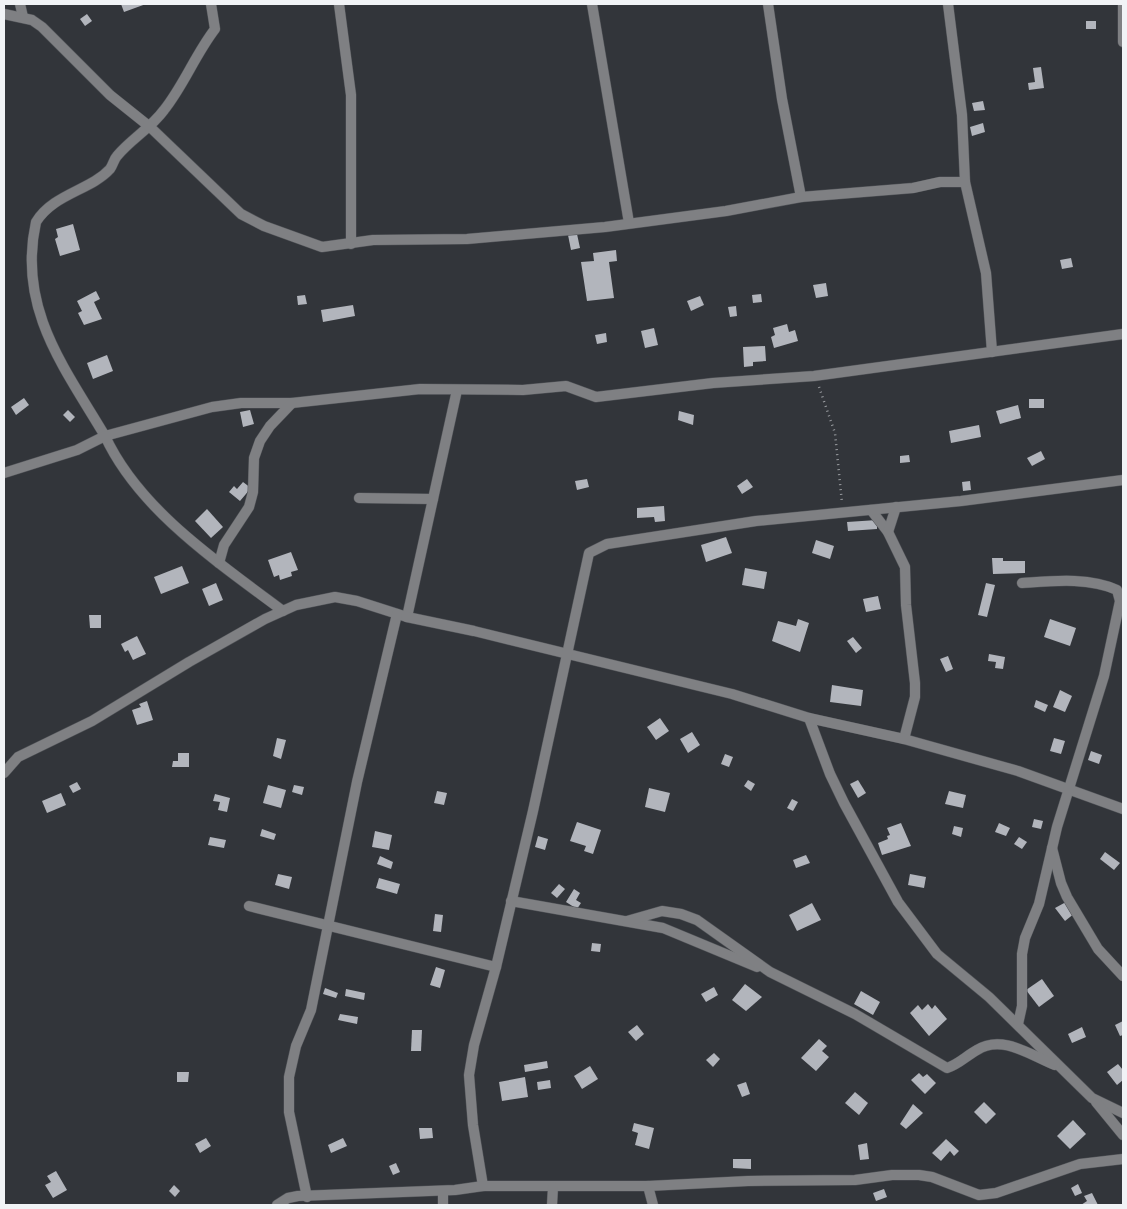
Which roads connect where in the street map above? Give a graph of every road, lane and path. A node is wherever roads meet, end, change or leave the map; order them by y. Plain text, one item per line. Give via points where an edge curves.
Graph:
1 (20, 4) edge
2 (211, 4) edge
3 (339, 4) edge
4 (592, 4) edge
5 (768, 4) edge
6 (948, 4) edge
7 (1123, 4) edge
8 (4, 14) edge
9 (23, 17) junction
10 (1123, 42) edge
11 (150, 127) junction
12 (965, 182) junction
13 (801, 197) junction
14 (629, 223) junction
15 (351, 244) junction
16 (1123, 334) edge
17 (992, 352) junction
18 (814, 376) junction
19 (457, 390) junction
20 (292, 403) junction
21 (105, 436) junction
22 (4, 473) edge
23 (1123, 480) edge
24 (359, 498) dead end
25 (433, 499) junction
26 (896, 507) junction
27 (871, 510) junction
28 (842, 511) junction
29 (888, 532) junction
30 (219, 563) junction
31 (1022, 582) dead end
32 (1121, 610) edge
33 (283, 611) junction
34 (402, 616) junction
35 (566, 655) junction
36 (809, 718) junction
37 (904, 740) junction
38 (4, 773) edge
39 (1070, 789) junction
40 (1123, 809) edge
41 (1052, 847) junction
42 (511, 901) junction
43 (248, 906) dead end
44 (627, 921) junction
45 (327, 925) junction
46 (496, 967) junction
47 (770, 972) junction
48 (1123, 976) edge
49 (1018, 1024) junction
50 (1058, 1066) junction
51 (1092, 1098) junction
52 (1123, 1113) edge
53 (1123, 1135) edge
54 (1123, 1158) edge
55 (483, 1186) junction
56 (552, 1186) junction
57 (648, 1186) junction
58 (442, 1190) junction
59 (307, 1197) junction
60 (277, 1205) edge
61 (443, 1205) edge
62 (552, 1205) edge
63 (653, 1205) edge

1 - 9 street
2 - 11 street via 215,29 166,109
3 - 15 street via 351,96
4 - 14 street
5 - 13 street
6 - 12 street via 962,115
7 - 10 street
8 - 9 street
9 - 11 street via 42,28 110,94
11 - 15 street via 229,204 252,221 322,247
11 - 21 street via 117,156 104,174 67,194 40,215 34,233 32,288 45,332
12 - 13 street
12 - 17 street via 986,273
13 - 14 street via 726,211
14 - 15 street via 467,239 402,238
16 - 17 street
17 - 18 street
18 - 19 street via 713,382 596,397 566,386
18 - 28 path via 835,433
19 - 20 street via 420,389
19 - 25 street
20 - 21 street via 240,403 212,407
20 - 30 street via 260,441 254,458 249,507 224,545
21 - 22 street via 77,450
21 - 30 street via 136,488
23 - 26 street
24 - 25 street
25 - 34 street
26 - 27 street
26 - 29 street
27 - 28 street
27 - 29 street
28 - 35 street via 756,521 594,548 583,571
29 - 37 street via 904,567 915,683 915,697
30 - 33 street
31 - 32 street via 1064,581 1108,586 1116,590
32 - 39 street
33 - 34 street via 309,601 335,597
33 - 38 street via 189,662 92,721 18,757
34 - 35 street
34 - 45 street via 357,782
35 - 36 street via 732,694
35 - 42 street
36 - 37 street
36 - 49 street via 844,803 898,902 937,954
37 - 39 street via 1018,771
39 - 40 street
39 - 41 street
41 - 48 street via 1067,897 1098,949
41 - 49 street via 1039,904 1025,938 1022,1006
42 - 44 street
42 - 46 street
43 - 45 street
44 - 47 street via 663,928
44 - 47 street via 652,912 681,914 697,920
45 - 46 street
45 - 59 street via 311,1010 296,1046 289,1078 289,1112
46 - 55 street via 468,1074
47 - 50 street via 855,1014 947,1068 978,1049 1002,1042
49 - 50 street
50 - 51 street
51 - 52 street
51 - 53 street
54 - 57 street via 1080,1164 996,1193 979,1195 919,1174 855,1180
55 - 56 street
55 - 58 street
56 - 57 street
56 - 62 street
57 - 63 street
58 - 59 street
58 - 61 street
59 - 60 street via 288,1198

